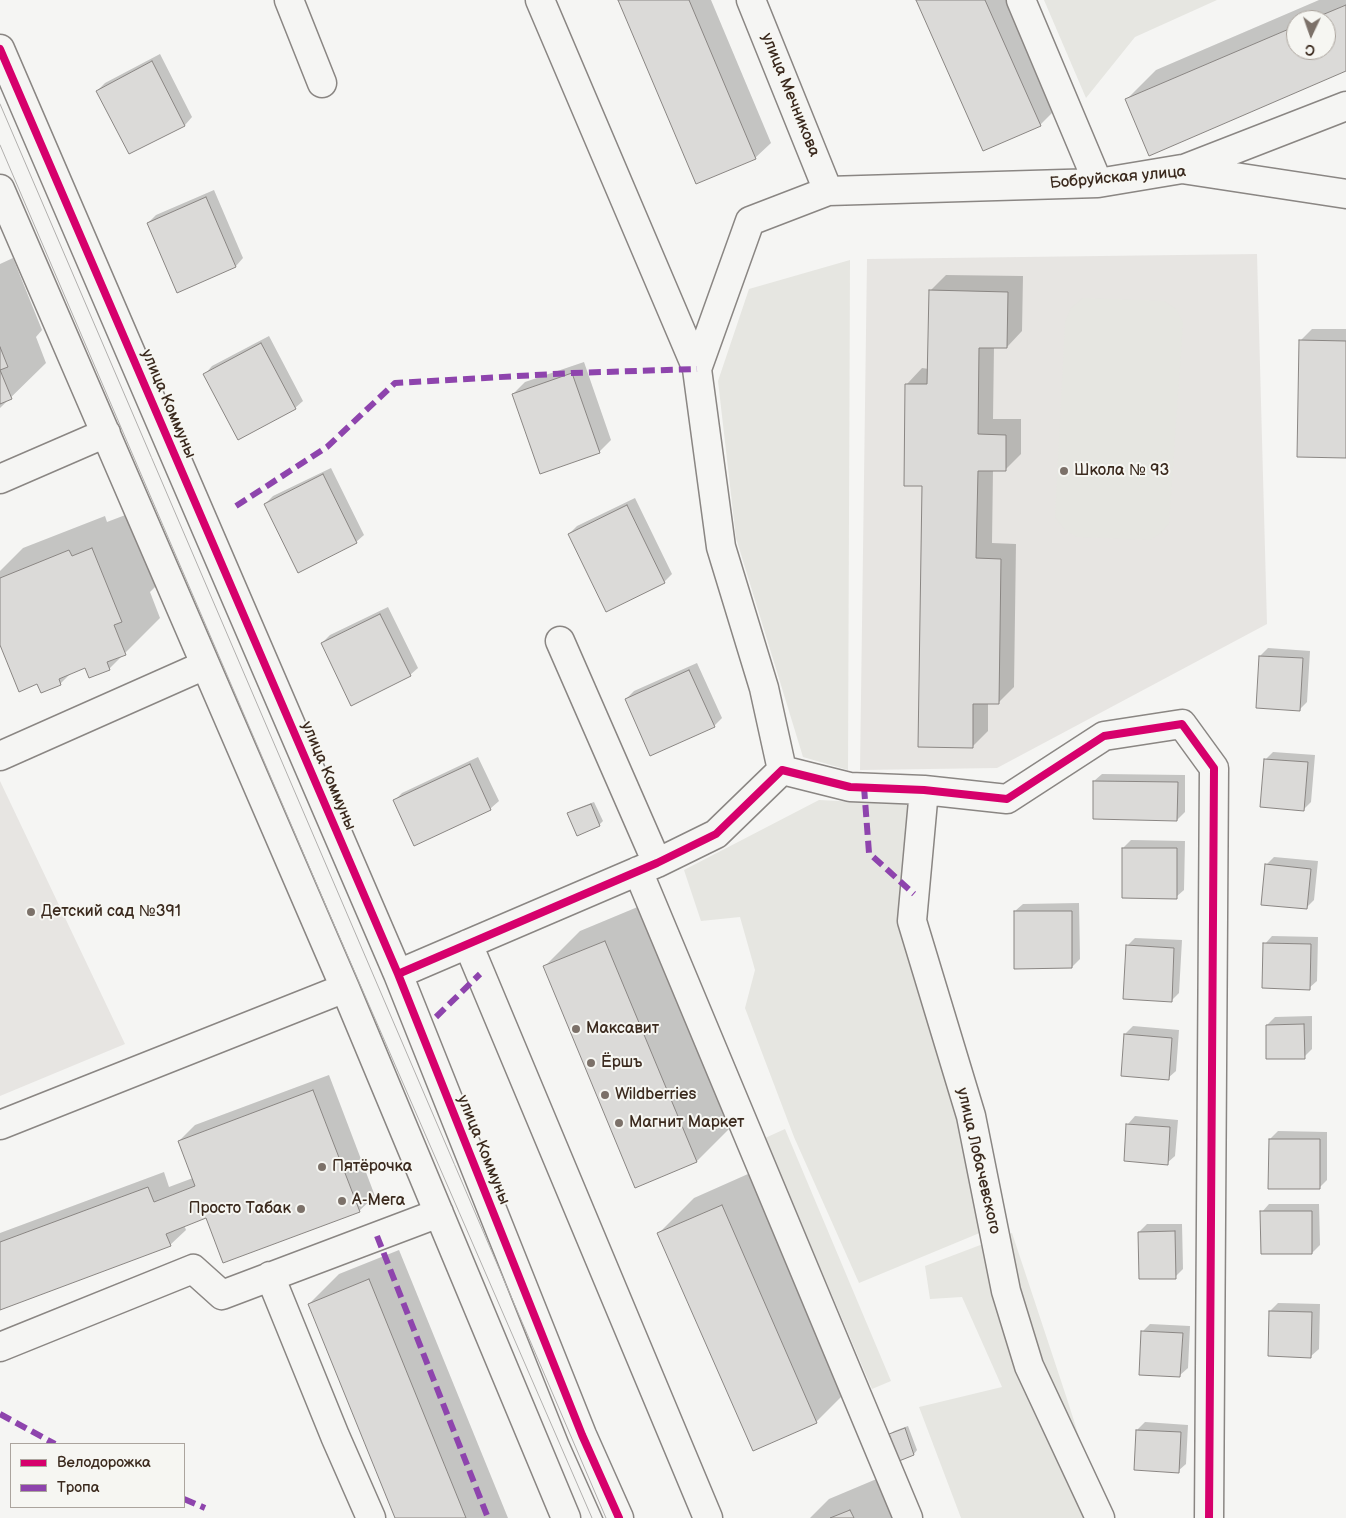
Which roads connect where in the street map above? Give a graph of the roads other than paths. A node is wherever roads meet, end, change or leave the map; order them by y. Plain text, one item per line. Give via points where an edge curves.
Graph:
1 (289, 0) edge
2 (540, 0) edge
3 (751, 0) edge
4 (1021, 0) edge
5 (0, 49) edge
6 (322, 82) dead end
7 (1346, 106) edge
8 (1182, 169) junction
9 (1098, 183) junction
10 (0, 189) edge
11 (828, 191) junction
12 (1346, 194) edge
13 (7, 222) edge
14 (697, 369) junction
15 (106, 433) junction
16 (0, 479) edge
17 (560, 641) dead end
18 (205, 665) junction
19 (0, 756) edge
20 (782, 770) junction
21 (924, 790) junction
22 (647, 867) junction
23 (468, 944) junction
24 (398, 974) junction
25 (345, 988) junction
26 (0, 1125) edge
27 (439, 1212) junction
28 (270, 1276) junction
29 (0, 1347) edge
30 (371, 1518) edge
31 (566, 1518) edge
32 (619, 1518) edge
33 (708, 1518) edge
34 (908, 1518) edge
35 (1100, 1518) edge
36 (1209, 1518) edge

1 - 6 street
2 - 14 street
3 - 11 street, улица Мечникова
4 - 9 street
5 - 24 street, улица Коммуны
7 - 8 street
8 - 9 street, Бобруйская улица
8 - 12 street, Бобруйская улица
9 - 11 street, Бобруйская улица
10 - 13 street
11 - 14 street, Бобруйская улица via 750,221
13 - 15 street
14 - 20 street via 721,548 764,688
15 - 16 street
15 - 18 street
17 - 22 street
18 - 19 street
18 - 25 street
20 - 21 street via 850,786
20 - 22 street via 716,834
21 - 35 street, улица Лобачевского via 912,921 971,1116 1006,1291 1029,1366
21 - 36 street via 1007,799 1104,736 1182,724 1214,768
22 - 23 street
22 - 34 street
23 - 24 street
23 - 33 street
24 - 32 street, улица Коммуны via 582,1435
25 - 26 street
25 - 27 street
27 - 28 street
27 - 31 street
28 - 29 street via 222,1295 193,1269
28 - 30 street

